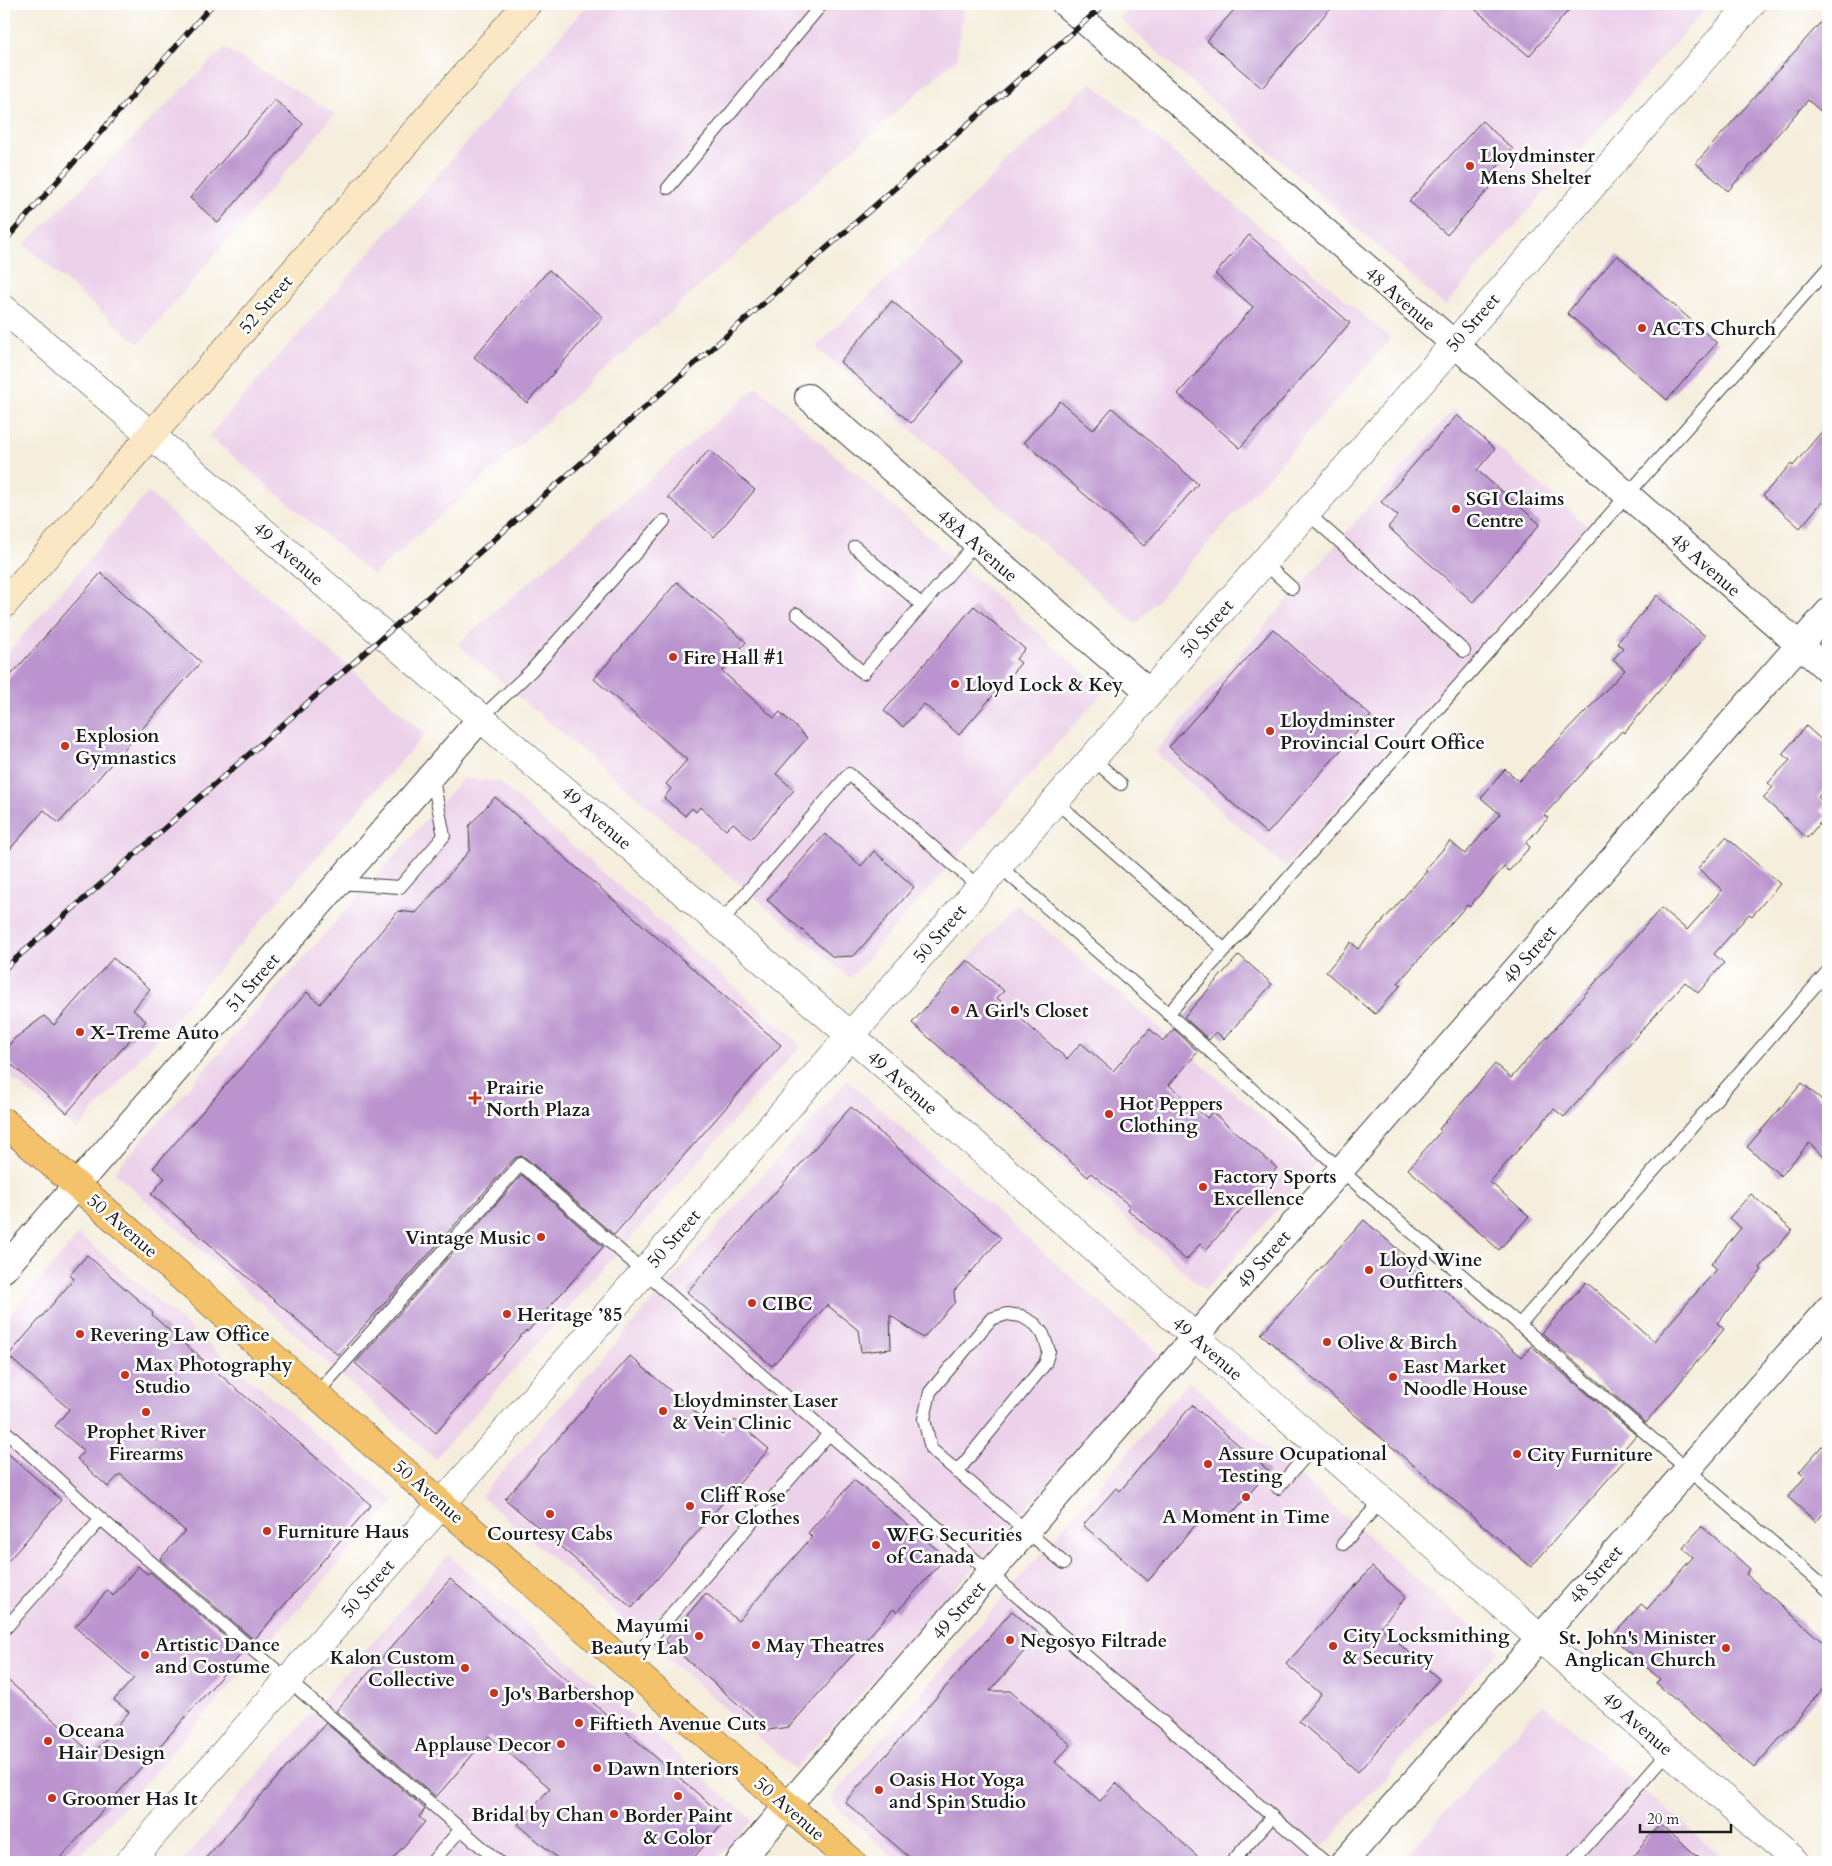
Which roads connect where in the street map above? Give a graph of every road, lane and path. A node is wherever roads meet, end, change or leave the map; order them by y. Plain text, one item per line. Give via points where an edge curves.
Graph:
1 (527, 4) edge
2 (822, 4) edge
3 (1065, 4) edge
4 (1751, 4) edge
5 (668, 188) dead end
6 (1828, 268) edge
7 (4, 309) edge
8 (1453, 343) junction
9 (808, 396) dead end
10 (151, 435) junction
11 (1627, 495) junction
12 (1306, 512) junction
13 (664, 521) dead end
14 (975, 544) junction
15 (855, 547) dead end
16 (1263, 562) junction
17 (1292, 588) dead end
18 (4, 604) edge
19 (922, 605) junction
20 (1828, 612) edge
21 (797, 614) dead end
22 (1800, 645) junction
23 (1464, 651) dead end
24 (1828, 670) edge
25 (1149, 692) junction
26 (481, 718) junction
27 (1092, 758) junction
28 (432, 775) junction
29 (1121, 784) dead end
30 (1054, 800) junction
31 (998, 865) junction
32 (338, 883) junction
33 (979, 887) junction
34 (720, 923) junction
35 (1225, 950) junction
36 (1828, 971) edge
37 (1168, 1014) junction
38 (850, 1035) junction
39 (4, 1122) edge
40 (1340, 1170) junction
41 (76, 1185) junction
42 (4, 1268) edge
43 (643, 1272) junction
44 (1828, 1309) edge
45 (1519, 1325) junction
46 (1195, 1336) junction
47 (316, 1394) junction
48 (4, 1430) edge
49 (829, 1434) junction
50 (1317, 1443) junction
51 (1687, 1469) junction
52 (956, 1472) junction
53 (1278, 1488) dead end
54 (1382, 1500) junction
55 (442, 1503) junction
56 (101, 1519) junction
57 (1026, 1531) junction
58 (1343, 1544) dead end
59 (1064, 1563) dead end
60 (990, 1572) junction
61 (1828, 1590) edge
62 (4, 1630) edge
63 (1539, 1637) junction
64 (628, 1665) junction
65 (288, 1679) junction
66 (1669, 1751) junction
67 (788, 1806) junction
68 (1272, 1816) junction
69 (460, 1829) junction
70 (128, 1862) edge
71 (432, 1862) edge
72 (499, 1862) edge
73 (739, 1862) edge
74 (852, 1862) edge
75 (1232, 1862) edge
76 (1325, 1862) edge
77 (1344, 1862) edge
78 (1572, 1862) edge
79 (1796, 1862) edge

1 - 10 main road, 52 Street
2 - 5 lane
3 - 8 street, 48 Avenue
4 - 8 street, 50 Street
6 - 11 lane
7 - 10 street, 49 Avenue
8 - 11 street, 48 Avenue
8 - 12 street, 50 Street
9 - 14 street, 48A Avenue
10 - 18 main road, 52 Street
10 - 26 street, 49 Avenue
11 - 22 street, 48 Avenue
11 - 35 lane via 1258,904
12 - 16 street, 50 Street
12 - 23 lane
13 - 26 lane via 531,671
14 - 19 lane
14 - 25 street, 48A Avenue
15 - 19 lane
16 - 17 lane
16 - 25 street, 50 Street
19 - 21 lane via 863,673
20 - 22 street, 49 Street
22 - 24 street, 48 Avenue
22 - 40 street, 49 Street
25 - 27 street, 50 Street
26 - 28 street, 51 Street
26 - 34 street, 49 Avenue
27 - 29 lane
27 - 30 street, 50 Street
28 - 32 street, 51 Street
28 - 32 lane via 444,836 400,887
30 - 31 street, 50 Street
30 - 35 lane
31 - 33 street, 50 Street
31 - 37 lane
32 - 41 street, 51 Street
33 - 34 lane via 850,774
33 - 38 street, 50 Street
34 - 38 street, 49 Avenue
35 - 37 lane
36 - 45 lane
37 - 40 lane
38 - 43 street, 50 Street
38 - 46 street, 49 Avenue
39 - 41 main road, 50 Avenue
40 - 45 lane
40 - 46 street, 49 Street
41 - 42 street, 51 Street
41 - 47 main road, 50 Avenue
43 - 47 lane via 520,1164
43 - 49 lane
43 - 55 street, 50 Street
44 - 51 street, 48 Street
45 - 51 lane
46 - 50 street, 49 Avenue
46 - 57 street, 49 Street
47 - 55 main road, 50 Avenue
48 - 56 lane
49 - 60 lane
49 - 64 lane
50 - 53 lane
50 - 54 street, 49 Avenue
51 - 61 lane
51 - 63 street, 48 Street
52 - 52 lane via 931,1449 924,1418 930,1392 991,1319 1007,1314 1022,1316 1043,1334 1049,1351 1045,1364
52 - 57 lane
54 - 58 lane
54 - 63 street, 49 Avenue
55 - 64 main road, 50 Avenue
55 - 65 street, 50 Street
56 - 62 lane
56 - 65 lane
57 - 59 lane
57 - 60 street, 49 Street
60 - 67 street, 49 Street
60 - 68 lane
63 - 66 street, 49 Avenue
63 - 77 street, 48 Street
64 - 67 main road, 50 Avenue
65 - 69 lane
65 - 70 street, 50 Street
66 - 78 lane
66 - 79 street, 49 Avenue
67 - 73 street, 49 Street
67 - 74 main road, 50 Avenue
68 - 75 lane
68 - 76 lane
69 - 71 lane
69 - 72 lane

